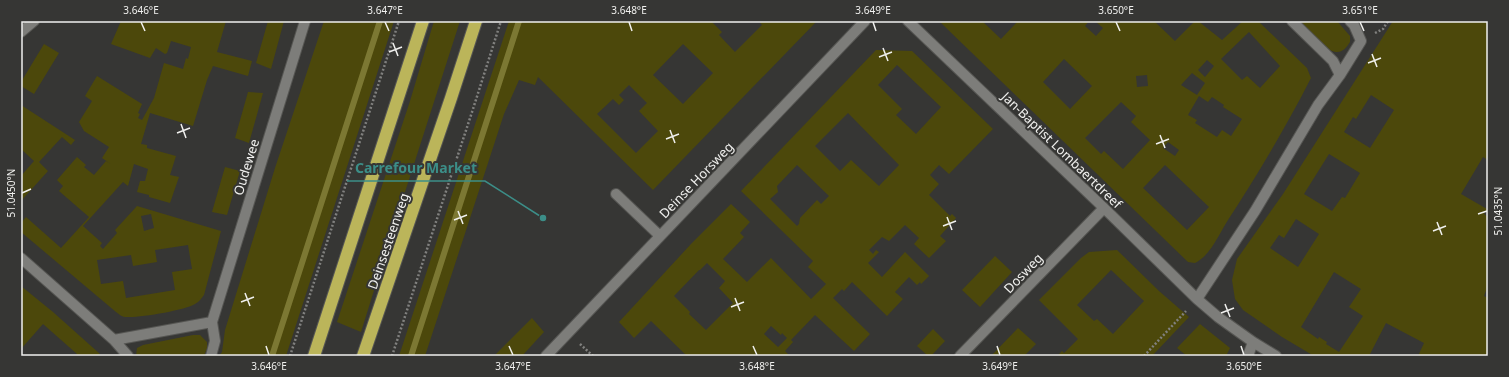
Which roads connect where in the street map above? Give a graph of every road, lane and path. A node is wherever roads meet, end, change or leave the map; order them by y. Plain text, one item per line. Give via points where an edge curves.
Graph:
1 (34, 21) edge
2 (305, 21) edge
3 (399, 21) edge
4 (423, 21) edge
5 (476, 21) edge
6 (500, 21) edge
7 (866, 21) edge
8 (908, 21) edge
9 (1292, 21) edge
10 (1350, 21) edge
11 (21, 32) edge
12 (1340, 75) junction
13 (616, 194) dead end
14 (1104, 208) junction
15 (660, 236) junction
16 (21, 258) edge
17 (1198, 299) junction
18 (212, 322) junction
19 (114, 340) junction
20 (1253, 342) junction
21 (128, 356) edge
22 (211, 356) edge
23 (290, 356) edge
24 (314, 356) edge
25 (363, 356) edge
26 (392, 356) edge
27 (546, 356) edge
28 (960, 356) edge
29 (1144, 356) edge
30 (1248, 356) edge
31 (1276, 356) edge

1 - 11 street
2 - 18 street, Oudewee
3 - 23 path
4 - 24 highway
5 - 25 highway, Deinsesteenweg
6 - 26 path
7 - 15 street, Deinse Horsweg
8 - 14 street, Jan-Baptist Lombaertdreef
9 - 12 street via 1333,61
10 - 12 street via 1361,40
12 - 17 street via 1318,105 1255,211
13 - 15 street
14 - 17 street, Jan-Baptist Lombaertdreef
14 - 28 street, Dosweg
15 - 27 street, Deinse Horsweg
16 - 19 street
17 - 20 street, Jan-Baptist Lombaertdreef
17 - 29 path
18 - 19 street
18 - 22 street, Oudewee via 215,341
19 - 21 street
20 - 30 street
20 - 31 street, Jan-Baptist Lombaertdreef

